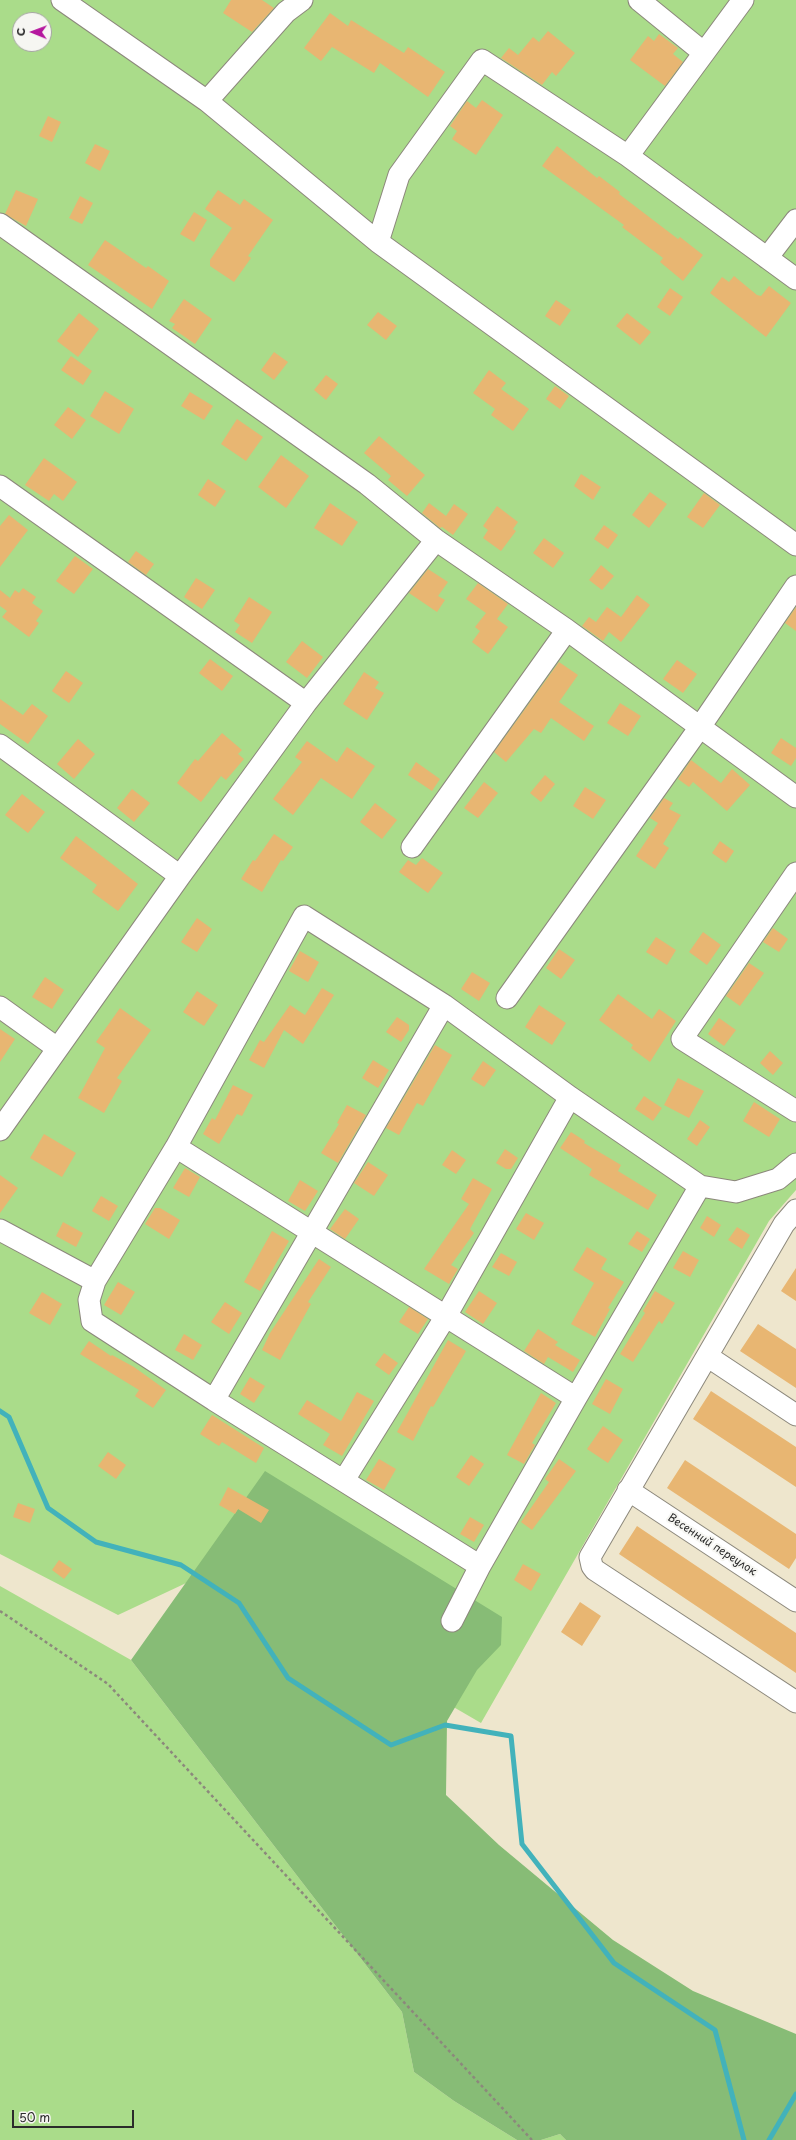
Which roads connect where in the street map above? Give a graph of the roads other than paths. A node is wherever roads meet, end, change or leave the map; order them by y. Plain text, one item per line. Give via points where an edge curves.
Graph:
1 (62, 0) edge
2 (639, 0) edge
3 (743, 0) edge
4 (299, 1) edge
5 (704, 53) junction
6 (207, 101) junction
7 (628, 156) junction
8 (796, 220) edge
9 (0, 224) edge
10 (378, 242) junction
11 (767, 258) junction
12 (796, 279) edge
13 (0, 486) edge
14 (436, 540) junction
15 (796, 545) edge
16 (796, 586) edge
17 (567, 630) junction
18 (306, 703) junction
19 (700, 726) junction
20 (0, 745) edge
21 (796, 797) edge
22 (412, 847) dead end
23 (796, 873) edge
24 (180, 876) junction
25 (507, 998) dead end
26 (444, 1005) junction
27 (0, 1007) edge
28 (58, 1048) junction
29 (570, 1097) junction
30 (796, 1111) edge
31 (0, 1130) edge
32 (176, 1147) junction
33 (796, 1164) edge
34 (700, 1186) junction
35 (792, 1222) edge
36 (0, 1230) edge
37 (312, 1232) junction
38 (95, 1281) junction
39 (446, 1316) junction
40 (706, 1356) junction
41 (576, 1398) junction
42 (214, 1400) junction
43 (796, 1415) edge
44 (344, 1480) junction
45 (628, 1490) junction
46 (480, 1566) junction
47 (796, 1600) edge
48 (452, 1622) dead end
49 (796, 1702) edge

1 - 6 street
2 - 5 street
3 - 5 street
4 - 6 street via 286,12
5 - 7 street
6 - 10 street
7 - 10 street via 482,60 399,175
7 - 11 street
8 - 11 street
9 - 14 street via 367,484
10 - 15 street
11 - 12 street
13 - 18 street
14 - 17 street
14 - 18 street
16 - 19 street
17 - 19 street
17 - 22 street
18 - 24 street
19 - 21 street
19 - 25 street
20 - 24 street
23 - 30 street via 682,1038
24 - 28 street
26 - 29 street
26 - 32 street via 304,916
26 - 37 street
27 - 28 street
28 - 31 street
29 - 34 street
29 - 39 street
32 - 37 street
32 - 38 street
33 - 34 street via 778,1179 736,1192
34 - 41 street
35 - 40 street
36 - 38 street
37 - 39 street
37 - 42 street
38 - 42 street via 89,1300 92,1322
39 - 41 street
39 - 44 street
40 - 43 street
40 - 45 street
41 - 46 street
42 - 44 street
44 - 46 street
45 - 47 street, Весенний переулок
45 - 49 street via 593,1549 590,1557 592,1566
46 - 48 street

